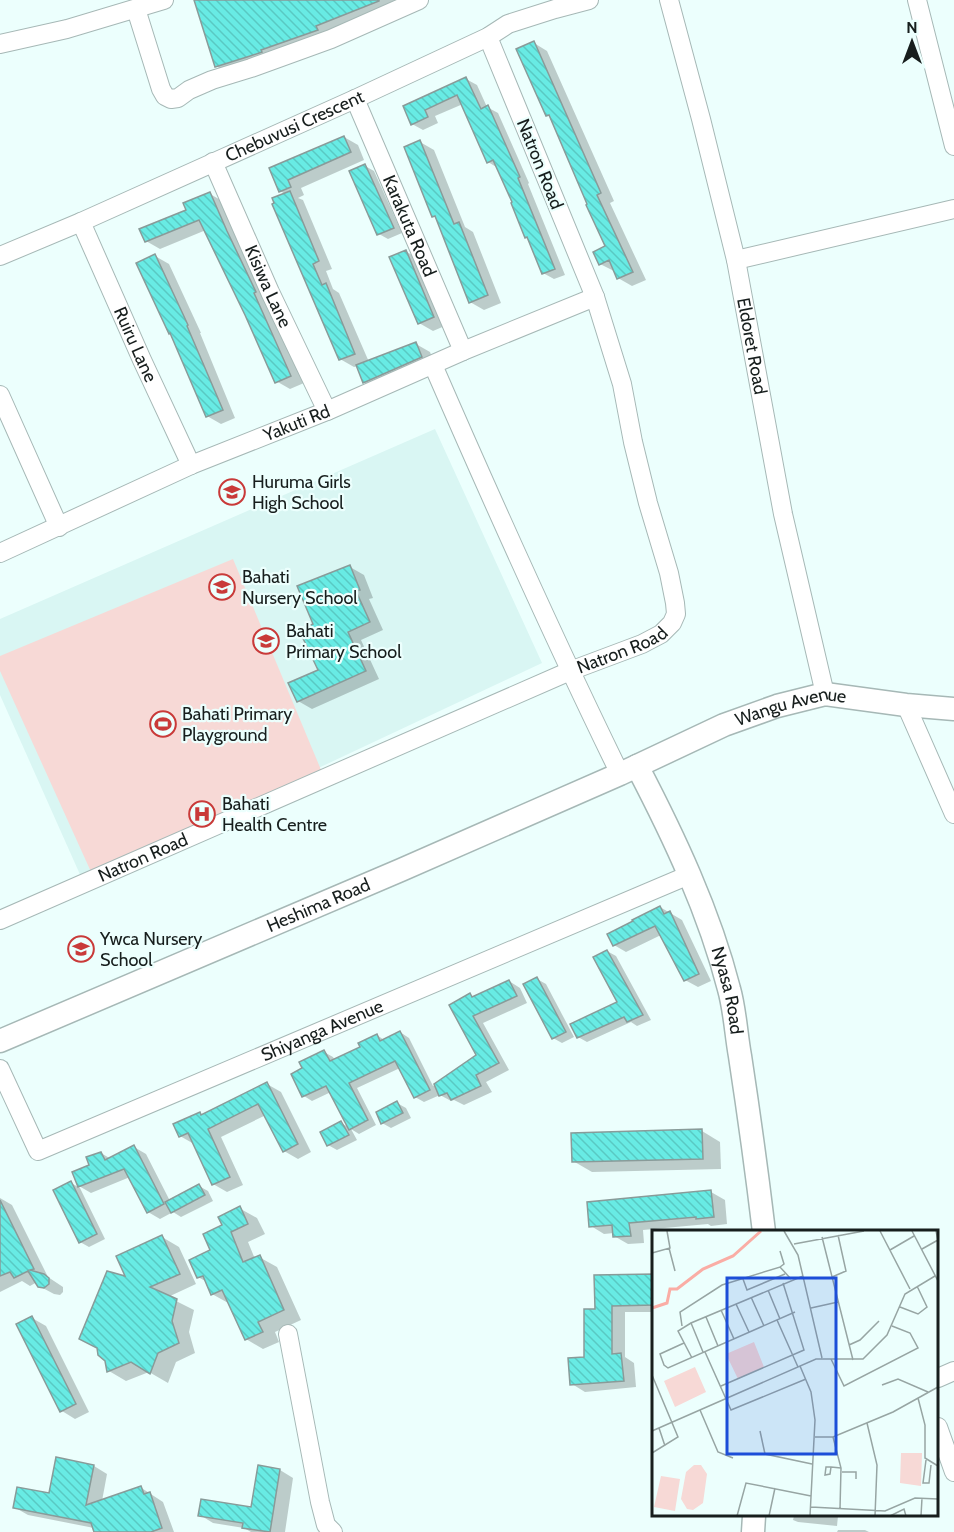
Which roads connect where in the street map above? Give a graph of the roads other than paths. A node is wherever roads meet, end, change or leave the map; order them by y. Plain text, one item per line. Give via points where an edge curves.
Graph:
1 (164, 0) edge
2 (419, 0) edge
3 (589, 0) edge
4 (669, 0) edge
5 (917, 0) edge
6 (550, 4) edge
7 (136, 9) junction
8 (488, 37) junction
9 (0, 44) edge
10 (355, 99) junction
11 (954, 146) edge
12 (213, 162) junction
13 (954, 208) edge
14 (81, 222) junction
15 (0, 256) edge
16 (736, 260) junction
17 (595, 297) junction
18 (463, 351) junction
19 (433, 365) junction
20 (0, 395) edge
21 (327, 411) junction
22 (191, 465) junction
23 (59, 527) junction
24 (0, 554) edge
25 (570, 671) junction
26 (825, 694) junction
27 (906, 705) junction
28 (954, 710) edge
29 (629, 770) junction
30 (954, 814) edge
31 (690, 875) junction
32 (0, 920) edge
33 (0, 1041) edge
34 (0, 1069) edge
35 (764, 1230) edge
36 (288, 1334) dead end
37 (954, 1371) edge
38 (939, 1378) edge
39 (939, 1430) edge
40 (954, 1472) edge
41 (754, 1517) edge
42 (333, 1532) edge
43 (753, 1532) edge

1 - 7 street
2 - 7 street via 331,39 212,80 171,99 161,89
3 - 6 street, Chebuvusi Crescent
4 - 16 street, Eldoret Road
5 - 11 street
6 - 8 street, Chebuvusi Crescent
7 - 9 street
8 - 10 street, Chebuvusi Crescent
8 - 17 street, Natron Road
10 - 12 street, Chebuvusi Crescent
10 - 18 street, Karakuta Road
12 - 14 street, Chebuvusi Crescent
12 - 21 street, Kisiwa Lane
13 - 16 street
14 - 15 street, Chebuvusi Crescent
14 - 22 street, Ruiru Lane
16 - 26 street, Eldoret Road via 783,514
17 - 18 street, Yakuti Rd
17 - 25 street, Natron Road via 622,384 676,614 672,624 642,645
18 - 19 street, Yakuti Rd
19 - 21 street, Yakuti Rd
19 - 25 street
20 - 23 street
21 - 22 street, Yakuti Rd
22 - 23 street, Yakuti Rd
23 - 24 street, Yakuti Rd
25 - 29 street
25 - 32 street, Natron Road
26 - 27 street, Wangu Avenue
26 - 29 street, Wangu Avenue via 724,725
27 - 28 street, Wangu Avenue
27 - 30 street
29 - 31 street, Nyasa Road via 663,815
29 - 33 street, Heshima Road
31 - 34 street, Shiyanga Avenue via 38,1151
31 - 35 street, Nyasa Road via 730,990
36 - 42 street via 320,1502 326,1525
37 - 38 street
39 - 40 street
41 - 43 street

